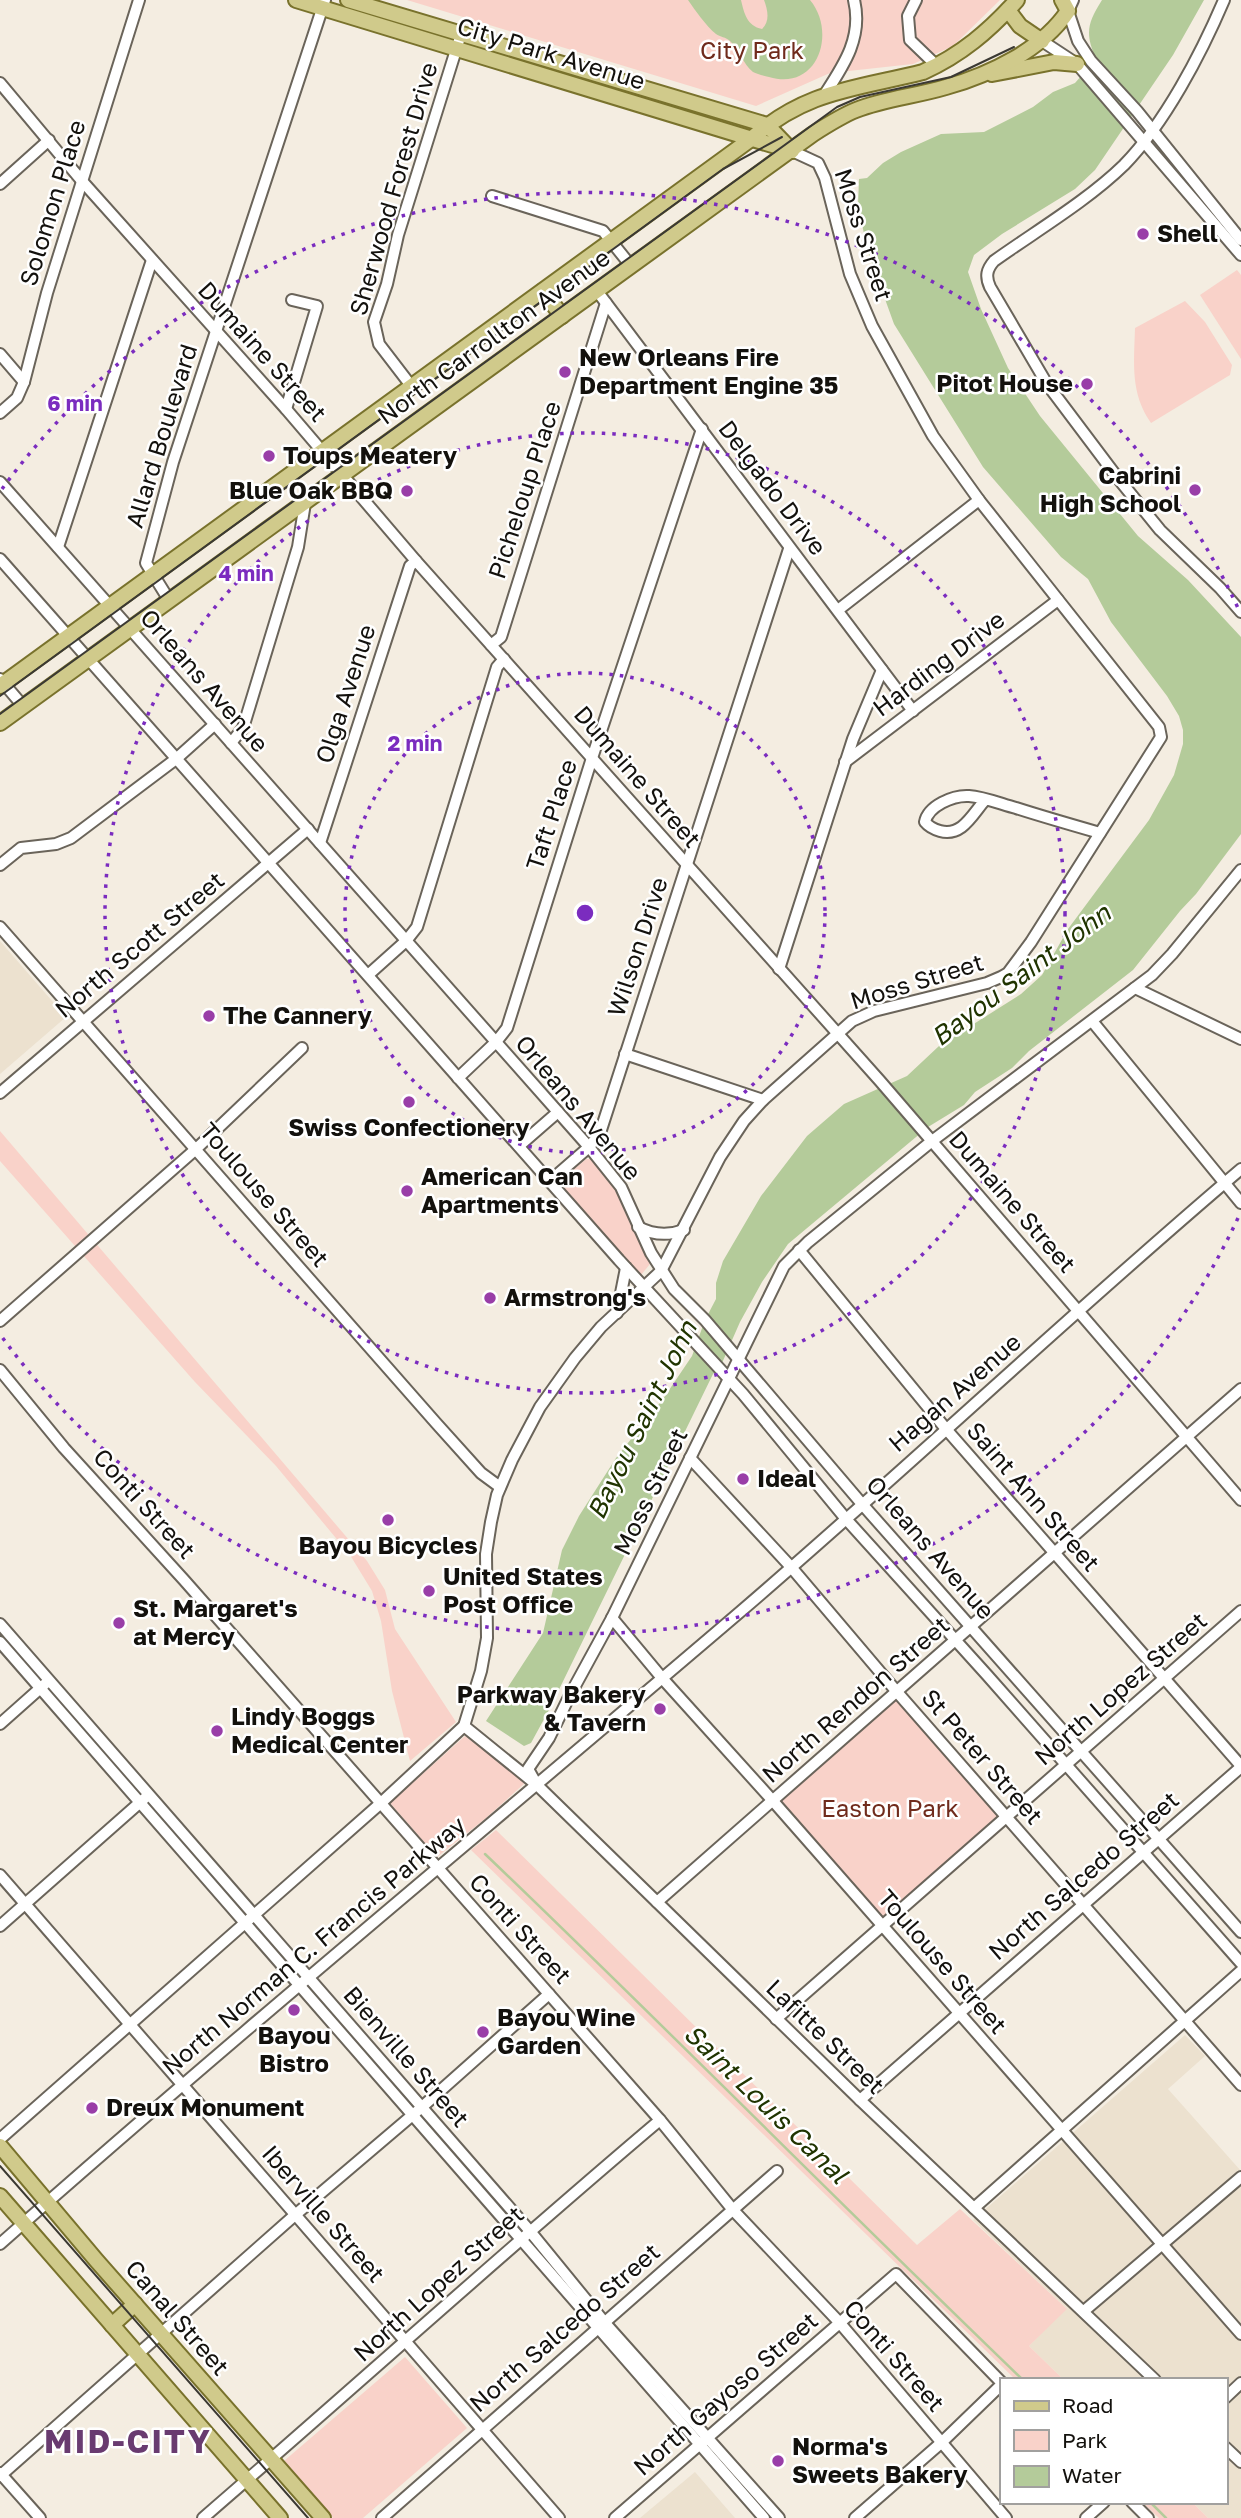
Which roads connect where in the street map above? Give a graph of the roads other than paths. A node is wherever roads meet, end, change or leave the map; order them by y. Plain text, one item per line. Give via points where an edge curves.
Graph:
1 (139, 0) edge
2 (296, 0) edge
3 (348, 0) edge
4 (854, 0) edge
5 (916, 0) edge
6 (1224, 0) edge
7 (1009, 3) edge
8 (324, 4) edge
9 (1068, 4) edge
10 (461, 34) junction
11 (1042, 41) junction
12 (457, 49) junction
13 (937, 66) junction
14 (1084, 66) junction
15 (971, 78) junction
16 (0, 83) edge
17 (825, 94) junction
18 (766, 125) junction
19 (1152, 131) junction
20 (751, 139) junction
21 (49, 140) junction
22 (1144, 142) junction
23 (792, 151) junction
24 (82, 181) junction
25 (0, 184) edge
26 (492, 196) dead end
27 (1241, 240) edge
28 (612, 241) junction
29 (1241, 255) edge
30 (152, 260) junction
31 (631, 266) junction
32 (597, 291) junction
33 (543, 292) junction
34 (292, 300) dead end
35 (606, 303) junction
36 (562, 316) junction
37 (216, 330) junction
38 (0, 354) edge
39 (24, 382) junction
40 (412, 387) junction
41 (286, 409) junction
42 (0, 413) edge
43 (702, 429) junction
44 (323, 452) junction
45 (343, 475) junction
46 (0, 482) edge
47 (979, 500) junction
48 (305, 503) junction
49 (58, 547) junction
50 (789, 549) junction
51 (0, 559) edge
52 (416, 561) junction
53 (152, 574) junction
54 (169, 600) junction
55 (1058, 600) junction
56 (109, 605) junction
57 (838, 610) junction
58 (1241, 612) edge
59 (131, 628) junction
60 (67, 635) junction
61 (491, 645) junction
62 (88, 659) junction
63 (504, 659) junction
64 (882, 670) junction
65 (1, 682) edge
66 (23, 706) junction
67 (913, 711) junction
68 (0, 723) edge
69 (215, 724) junction
70 (231, 743) junction
71 (592, 758) junction
72 (176, 759) junction
73 (845, 762) junction
74 (985, 800) junction
75 (308, 829) junction
76 (1100, 833) junction
77 (320, 844) junction
78 (0, 865) edge
79 (268, 865) junction
80 (687, 866) junction
81 (1241, 870) edge
82 (0, 927) edge
83 (406, 941) junction
84 (779, 969) junction
85 (368, 975) junction
86 (1135, 988) junction
87 (82, 1021) junction
88 (1092, 1021) junction
89 (836, 1033) junction
90 (1241, 1039) edge
91 (496, 1042) junction
92 (302, 1048) dead end
93 (625, 1054) junction
94 (458, 1078) junction
95 (0, 1093) edge
96 (763, 1100) junction
97 (558, 1112) junction
98 (928, 1137) junction
99 (519, 1146) junction
100 (589, 1147) junction
101 (195, 1149) junction
102 (1241, 1169) edge
103 (550, 1181) junction
104 (1224, 1183) junction
105 (1241, 1203) edge
106 (638, 1227) junction
107 (684, 1230) junction
108 (799, 1250) junction
109 (626, 1268) junction
110 (661, 1271) junction
111 (645, 1288) junction
112 (1079, 1312) junction
113 (617, 1313) junction
114 (0, 1321) edge
115 (736, 1357) junction
116 (0, 1370) edge
117 (730, 1380) junction
118 (1241, 1390) edge
119 (946, 1430) junction
120 (1187, 1437) junction
121 (690, 1458) junction
122 (500, 1487) junction
123 (1241, 1500) edge
124 (862, 1504) junction
125 (846, 1518) junction
126 (1055, 1554) junction
127 (791, 1567) junction
128 (1241, 1611) edge
129 (612, 1618) junction
130 (0, 1624) edge
131 (971, 1627) junction
132 (956, 1641) junction
133 (0, 1642) edge
134 (662, 1678) junction
135 (1164, 1679) junction
136 (45, 1685) junction
137 (897, 1692) junction
138 (0, 1724) edge
139 (464, 1726) junction
140 (1082, 1752) junction
141 (1067, 1765) junction
142 (1241, 1767) edge
143 (537, 1785) junction
144 (145, 1799) junction
145 (773, 1801) junction
146 (382, 1802) junction
147 (1007, 1817) junction
148 (1159, 1839) junction
149 (1144, 1852) junction
150 (436, 1867) junction
151 (0, 1875) edge
152 (657, 1902) junction
153 (25, 1905) junction
154 (1084, 1905) junction
155 (250, 1919) junction
156 (0, 1926) edge
157 (883, 1926) junction
158 (1241, 1932) edge
159 (1241, 1963) edge
160 (1241, 1971) edge
161 (304, 1981) junction
162 (549, 1994) junction
163 (959, 2014) junction
164 (776, 2019) junction
165 (1185, 2021) junction
166 (131, 2025) junction
167 (183, 2085) junction
168 (1241, 2085) edge
169 (860, 2100) junction
170 (418, 2111) junction
171 (660, 2120) junction
172 (1061, 2129) junction
173 (0, 2139) edge
174 (0, 2146) edge
175 (776, 2171) dead end
176 (1241, 2177) edge
177 (0, 2196) edge
178 (48, 2202) junction
179 (974, 2208) junction
180 (733, 2210) junction
181 (295, 2215) junction
182 (24, 2223) junction
183 (525, 2234) junction
184 (0, 2244) edge
185 (1163, 2245) junction
186 (135, 2304) junction
187 (1084, 2311) junction
188 (839, 2322) junction
189 (111, 2325) junction
190 (601, 2326) junction
191 (161, 2334) junction
192 (1241, 2334) edge
193 (407, 2342) junction
194 (138, 2355) junction
195 (1153, 2378) edge
196 (1000, 2383) edge
197 (1241, 2383) edge
198 (1000, 2385) edge
199 (1227, 2396) edge
200 (482, 2429) junction
201 (709, 2438) junction
202 (941, 2443) junction
203 (699, 2446) junction
204 (1227, 2449) edge
205 (271, 2459) junction
206 (1241, 2462) edge
207 (1, 2475) edge
208 (247, 2480) junction
209 (1102, 2504) edge
210 (1134, 2504) edge
211 (40, 2518) edge
212 (203, 2518) edge
213 (280, 2518) edge
214 (323, 2518) edge
215 (382, 2518) edge
216 (559, 2518) edge
217 (615, 2518) edge
218 (764, 2518) edge
219 (779, 2518) edge
220 (855, 2518) edge
221 (1006, 2518) edge
222 (1086, 2518) edge
223 (1148, 2518) edge

1 - 24 street, Solomon Place
2 - 8 main road, City Park Avenue
3 - 10 main road, City Park Avenue
4 - 17 street via 855,38
5 - 13 street via 908,16 911,40
6 - 19 street via 1194,62
7 - 11 main road via 1020,26
7 - 13 main road, North Carrollton Avenue via 979,39
8 - 12 main road, City Park Avenue
8 - 37 street, Allard Boulevard
9 - 11 main road, North Carrollton Avenue via 1060,23
9 - 14 street
10 - 12 street, Sherwood Forest Drive
10 - 18 main road, City Park Avenue
11 - 14 street
11 - 15 main road, North Carrollton Avenue
12 - 20 main road, City Park Avenue
12 - 40 street, Sherwood Forest Drive via 374,322 379,344
13 - 17 main road, North Carrollton Avenue
14 - 15 main road via 1054,62
14 - 19 street via 1137,111
14 - 22 street
15 - 23 main road, North Carrollton Avenue via 858,109 834,120
16 - 21 street, Dumaine Street
17 - 18 main road, North Carrollton Avenue
18 - 20 main road, North Carrollton Avenue
18 - 23 main road
19 - 22 street
19 - 27 street
20 - 23 main road, City Park Avenue
20 - 28 main road, North Carrollton Avenue
21 - 24 street, Dumaine Street
21 - 25 street
22 - 29 street
22 - 58 street via 1108,179 994,261 987,278 1047,384 1117,477 1160,530
23 - 31 main road, North Carrollton Avenue
23 - 47 street, Moss Street via 818,163 850,274 872,326 933,436
24 - 30 street, Dumaine Street
24 - 39 street, Solomon Place
26 - 28 street via 603,231
28 - 31 street
28 - 33 main road, North Carrollton Avenue
30 - 37 street, Dumaine Street
30 - 49 street
31 - 32 main road, North Carrollton Avenue
32 - 35 street, Delgado Drive
32 - 36 main road, North Carrollton Avenue
33 - 36 main road
33 - 40 main road, North Carrollton Avenue
34 - 41 street via 317,306
35 - 43 street, Delgado Drive
35 - 61 street, Picheloup Place via 501,637
36 - 45 main road, North Carrollton Avenue
37 - 41 street, Dumaine Street
37 - 53 street, Allard Boulevard via 146,563
38 - 39 street
39 - 42 street, Solomon Place via 17,398
40 - 44 main road, North Carrollton Avenue
41 - 44 street, Dumaine Street
43 - 50 street, Delgado Drive
43 - 71 street, Taft Place
44 - 45 street, Dumaine Street
44 - 53 main road, North Carrollton Avenue
45 - 48 main road, North Carrollton Avenue
45 - 52 street, Dumaine Street
46 - 49 street, Orleans Avenue
47 - 55 street, Moss Street
47 - 57 street
48 - 54 main road, North Carrollton Avenue
48 - 70 street via 298,547 243,728
49 - 56 street, Orleans Avenue
50 - 57 street, Delgado Drive
50 - 80 street, Wilson Drive
51 - 60 street, Orleans Avenue
52 - 61 street, Dumaine Street
52 - 77 street, Olga Avenue via 410,566
53 - 54 street
53 - 56 main road, North Carrollton Avenue
54 - 59 main road, North Carrollton Avenue
55 - 67 street, Harding Drive
55 - 76 street, Moss Street via 1161,731
56 - 59 street, Orleans Avenue
56 - 60 main road, North Carrollton Avenue
57 - 64 street, Delgado Drive
59 - 62 main road, North Carrollton Avenue
59 - 69 street, Orleans Avenue
60 - 62 street, Orleans Avenue
60 - 65 main road, North Carrollton Avenue
61 - 63 street, Dumaine Street
62 - 66 main road, North Carrollton Avenue
62 - 72 street, Orleans Avenue
63 - 71 street, Dumaine Street
63 - 83 street via 497,667 417,927
64 - 67 street, Delgado Drive
64 - 73 street, Harding Drive
65 - 66 street
66 - 68 main road, North Carrollton Avenue
67 - 73 street, Harding Drive
69 - 70 street, Orleans Avenue
69 - 72 street
70 - 75 street, Orleans Avenue
71 - 80 street, Dumaine Street
71 - 91 street, Taft Place via 506,1028
72 - 78 street via 71,838 21,848
72 - 79 street, Orleans Avenue
73 - 84 street, Harding Drive
74 - 74 street via 953,833 925,822 928,813 956,797
74 - 76 street
75 - 77 street, Orleans Avenue
75 - 79 street, North Scott Street
76 - 89 street, Moss Street via 1008,973 987,983 861,1016
77 - 83 street, Orleans Avenue
79 - 85 street, Orleans Avenue
79 - 87 street, North Scott Street
80 - 84 street, Dumaine Street
80 - 93 street, Wilson Drive
81 - 86 street, Moss Street via 1172,954
82 - 87 street, Toulouse Street
83 - 85 street
83 - 91 street, Orleans Avenue
84 - 89 street, Dumaine Street
85 - 94 street, Orleans Avenue
86 - 88 street, Moss Street
86 - 90 street
87 - 95 street, North Scott Street
87 - 101 street, Toulouse Street
88 - 98 street, Moss Street
88 - 104 street
89 - 96 street, Moss Street
89 - 98 street, Dumaine Street
91 - 94 street, Taft Place
91 - 97 street, Orleans Avenue
92 - 101 street
93 - 96 street
93 - 100 street, Wilson Drive via 600,1133
94 - 99 street, Orleans Avenue
96 - 107 street, Moss Street via 720,1157
97 - 99 street
97 - 100 street, Orleans Avenue
98 - 108 street, Moss Street
98 - 112 street, Dumaine Street
99 - 103 street, Orleans Avenue
100 - 103 street, Wilson Drive
100 - 106 street, Orleans Avenue via 621,1187
101 - 114 street
101 - 122 street, Toulouse Street via 481,1473
102 - 104 street, Hagan Avenue
103 - 109 street, Orleans Avenue
104 - 105 street
104 - 112 street, Hagan Avenue
106 - 107 street via 657,1234
106 - 110 street, Orleans Avenue
107 - 110 street, Moss Street
108 - 115 street, Moss Street via 779,1274
108 - 119 street, Saint Ann Street
109 - 111 street, Orleans Avenue
109 - 113 street
110 - 111 street, Moss Street
110 - 115 street, Orleans Avenue
111 - 113 street, Moss Street
111 - 117 street, Orleans Avenue
112 - 119 street, Hagan Avenue
112 - 120 street, Dumaine Street
113 - 122 street, Moss Street via 549,1393
115 - 117 street, Moss Street
115 - 124 street, Orleans Avenue
116 - 146 street, Conti Street via 64,1448
117 - 121 street, Moss Street
117 - 125 street, Orleans Avenue
118 - 120 street, North Rendon Street
119 - 124 street, Hagan Avenue
119 - 126 street, Saint Ann Street
120 - 123 street, Dumaine Street
120 - 126 street, North Rendon Street
121 - 127 street, St Peter Street
121 - 129 street, Moss Street
122 - 139 street, Moss Street via 486,1554 487,1638
124 - 125 street, Hagan Avenue
124 - 131 street, Orleans Avenue
125 - 127 street, Hagan Avenue
125 - 132 street, Orleans Avenue
126 - 131 street, North Rendon Street
126 - 135 street, Saint Ann Street
127 - 134 street, Hagan Avenue
127 - 137 street, St Peter Street
128 - 135 street, North Lopez Street
129 - 134 street, Toulouse Street
129 - 143 street, Moss Street via 528,1769
130 - 136 street, Bienville Street
131 - 132 street, North Rendon Street
131 - 140 street, Orleans Avenue
132 - 137 street, North Rendon Street
132 - 141 street, Orleans Avenue
133 - 136 street, Bienville Street
134 - 143 street, Hagan Avenue
134 - 145 street, Toulouse Street
135 - 140 street, North Lopez Street
135 - 142 street, Saint Ann Street
136 - 138 street
136 - 144 street, Bienville Street
137 - 145 street, North Rendon Street
137 - 147 street, St Peter Street
139 - 143 street, Lafitte Street
139 - 146 street
140 - 141 street, North Lopez Street
140 - 148 street, Orleans Avenue
141 - 147 street, North Lopez Street
141 - 149 street, Orleans Avenue
142 - 148 street, North Salcedo Street
143 - 150 street, North Norman C. Francis Parkway
143 - 152 street, Lafitte Street
144 - 153 street
144 - 155 street, Bienville Street
145 - 152 street, North Rendon Street
145 - 157 street, Toulouse Street
146 - 150 street, Conti Street
146 - 155 street
147 - 154 street, St Peter Street
147 - 157 street, North Lopez Street
148 - 149 street, North Salcedo Street
148 - 158 street, Orleans Avenue
149 - 154 street, North Salcedo Street
149 - 159 street, Orleans Avenue
150 - 161 street, North Norman C. Francis Parkway
150 - 162 street, Conti Street
151 - 153 street, Iberville Street
152 - 164 street, Lafitte Street
153 - 156 street
153 - 166 street, Iberville Street
154 - 163 street, North Salcedo Street
154 - 165 street, St Peter Street
155 - 161 street, Bienville Street
155 - 166 street
157 - 163 street, Toulouse Street
157 - 164 street, North Lopez Street
160 - 165 street
161 - 167 street, North Norman C. Francis Parkway
161 - 170 street, Bienville Street
162 - 170 street
162 - 171 street, Conti Street
163 - 169 street, North Salcedo Street
163 - 172 street, Toulouse Street
164 - 169 street, Lafitte Street
165 - 168 street, St Peter Street
165 - 172 street
166 - 167 street, Iberville Street
166 - 173 street
167 - 178 street, North Norman C. Francis Parkway
167 - 181 street, Iberville Street
169 - 179 street, Lafitte Street
170 - 181 street
170 - 183 street, Bienville Street
171 - 180 street, Conti Street
171 - 183 street, North Lopez Street
172 - 179 street
172 - 185 street, Toulouse Street
174 - 178 main road, Canal Street
175 - 180 street, North Salcedo Street
176 - 185 street
177 - 182 main road
178 - 182 street, North Norman C. Francis Parkway
178 - 186 main road, Canal Street
179 - 187 street, Lafitte Street
180 - 188 street, Conti Street
180 - 190 street, North Salcedo Street
181 - 191 street
181 - 193 street, Iberville Street
182 - 184 street, North Norman C. Francis Parkway
182 - 189 main road
183 - 190 street, Bienville Street
183 - 193 street, North Lopez Street
185 - 187 street
185 - 192 street, Toulouse Street
186 - 189 main road
186 - 191 main road, Canal Street
187 - 195 street, Lafitte Street
188 - 196 street, North Gayoso Street via 896,2274
188 - 201 street, North Gayoso Street
188 - 202 street, Conti Street
189 - 194 main road
190 - 200 street, North Salcedo Street
190 - 201 street, Bienville Street
190 - 203 street, Bienville Street
191 - 194 street
191 - 205 main road, Canal Street
193 - 200 street, Iberville Street
193 - 205 street, North Lopez Street
194 - 207 street
194 - 208 main road
197 - 199 street
198 - 202 street
200 - 215 street, North Salcedo Street
200 - 216 street, Iberville Street
201 - 203 street, North Gayoso Street
201 - 219 street, Bienville Street
202 - 220 street
202 - 221 street, Conti Street
203 - 217 street, North Gayoso Street
203 - 218 street, Bienville Street
204 - 206 street
205 - 208 street, North Lopez Street
205 - 214 main road, Canal Street
207 - 211 street
208 - 212 street, North Lopez Street
208 - 213 main road
209 - 222 street
210 - 223 street

